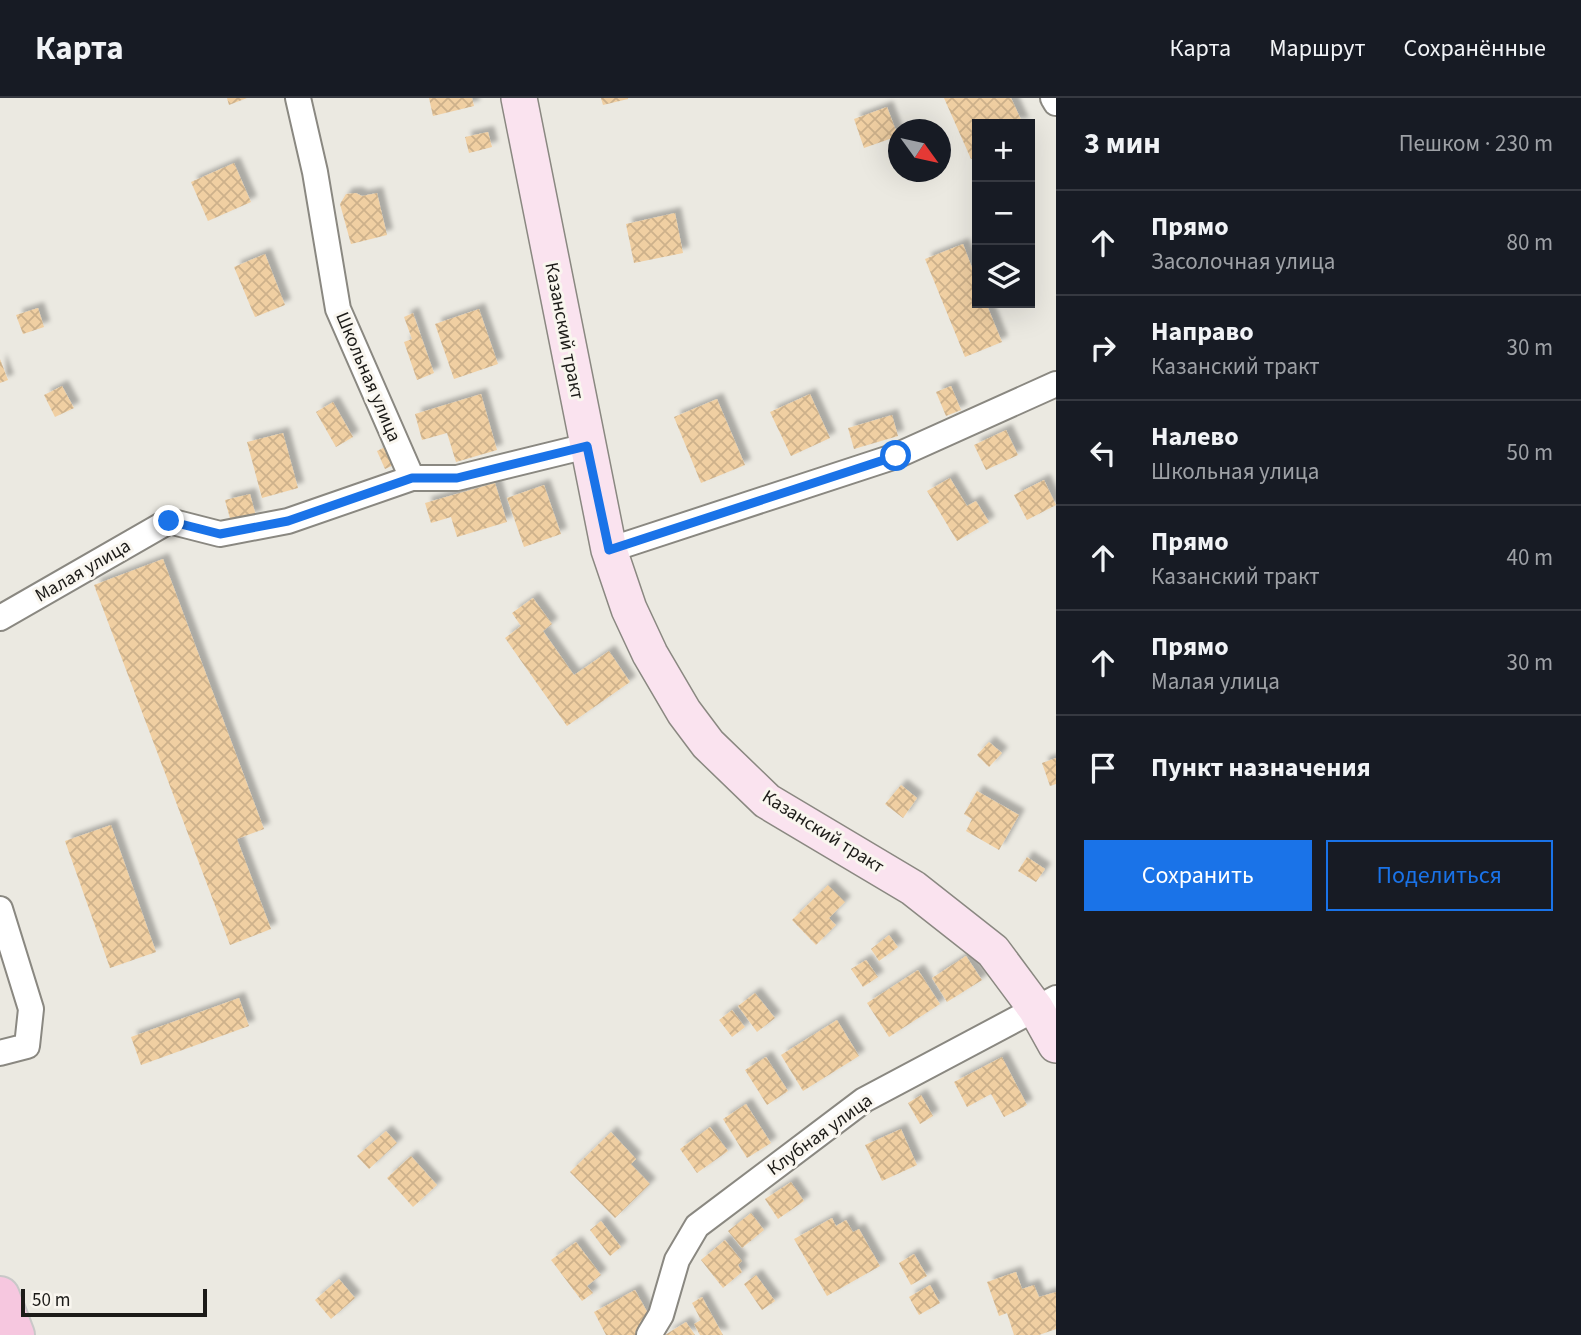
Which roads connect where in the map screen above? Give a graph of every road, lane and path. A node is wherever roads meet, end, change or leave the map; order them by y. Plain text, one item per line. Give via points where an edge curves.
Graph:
1 (298, 98) edge
2 (519, 98) edge
3 (1053, 98) edge
4 (1056, 103) edge
5 (1056, 384) edge
6 (587, 446) junction
7 (412, 478) junction
8 (609, 550) junction
9 (0, 618) edge
10 (0, 909) edge
11 (1046, 1004) edge
12 (1056, 1045) edge
13 (0, 1053) edge
14 (0, 1296) edge
15 (15, 1335) edge
16 (649, 1335) edge

1 - 7 street, Школьная улица via 338,309
2 - 6 street, Казанский тракт
3 - 4 street
5 - 8 street via 896,456
6 - 7 street via 457,478
6 - 8 street, Казанский тракт
7 - 9 street, Малая улица via 288,521 220,534 169,521
8 - 11 street, Казанский тракт via 650,654 708,744 766,801 914,888 993,951
10 - 13 street via 32,1009 27,1046
11 - 12 street, Казанский тракт
11 - 16 street, Клубная улица via 864,1100 698,1226 677,1260 661,1315
14 - 15 main road

